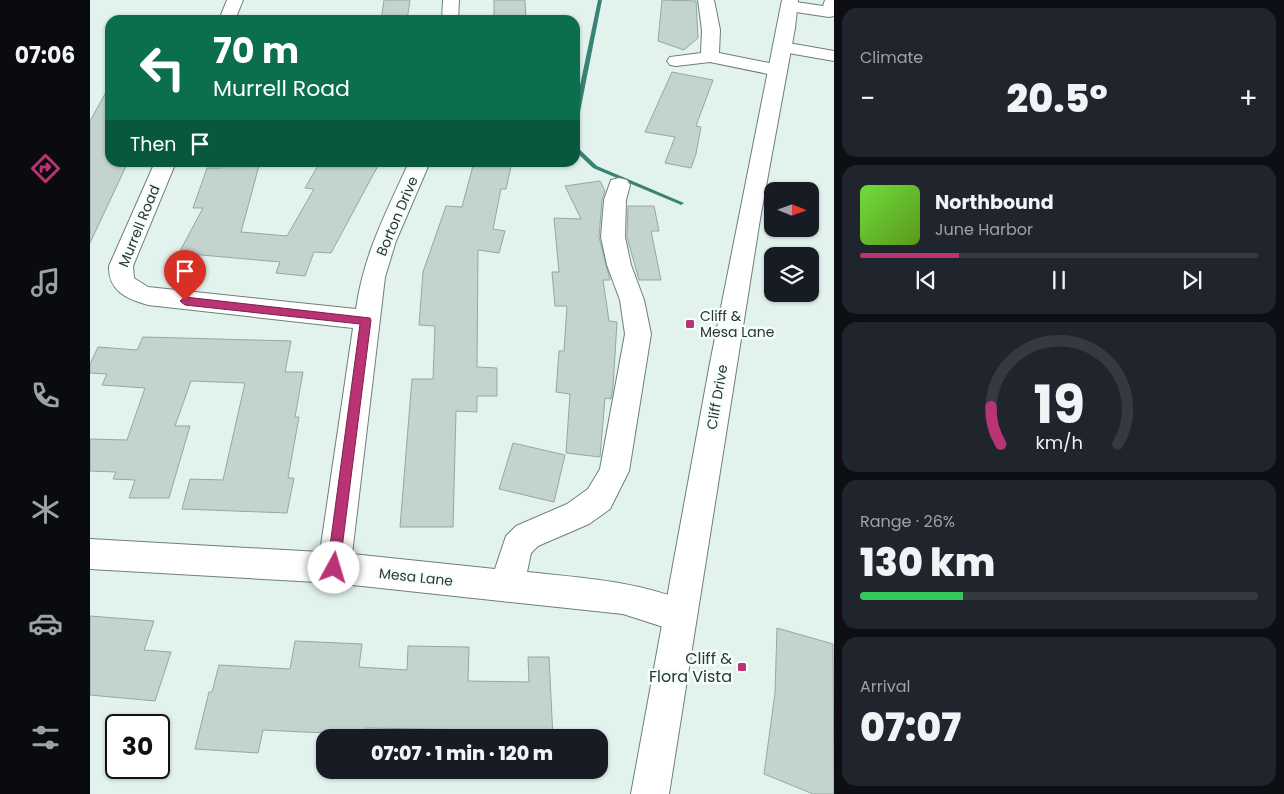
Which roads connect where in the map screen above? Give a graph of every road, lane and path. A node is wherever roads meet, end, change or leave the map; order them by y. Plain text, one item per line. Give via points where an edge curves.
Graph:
1 (235, 0) edge
2 (451, 0) edge
3 (706, 0) edge
4 (833, 0) edge
5 (790, 3) edge
6 (229, 15) edge
7 (450, 15) edge
8 (834, 56) edge
9 (710, 57) junction
10 (780, 59) junction
11 (676, 61) dead end
12 (164, 167) edge
13 (418, 167) edge
14 (619, 185) dead end
15 (366, 320) junction
16 (90, 554) edge
17 (334, 568) junction
18 (507, 587) junction
19 (679, 615) junction
20 (650, 794) edge

1 - 6 street
2 - 7 street
3 - 9 street via 711,30
4 - 5 street via 829,12
5 - 10 street, Cliff Drive
8 - 10 street
9 - 10 street
9 - 11 street
10 - 19 street, Cliff Drive via 758,163
12 - 15 street, Murrell Road via 121,266 123,282 128,288 148,296
13 - 15 street, Borton Drive via 384,241 373,277
14 - 18 street via 613,237 632,300 638,334 614,471 599,499 578,514 528,536 518,546
15 - 17 street, Borton Drive
16 - 17 street, Mesa Lane
17 - 18 street, Mesa Lane
18 - 19 street, Mesa Lane via 623,598
19 - 20 street, Cliff Drive

